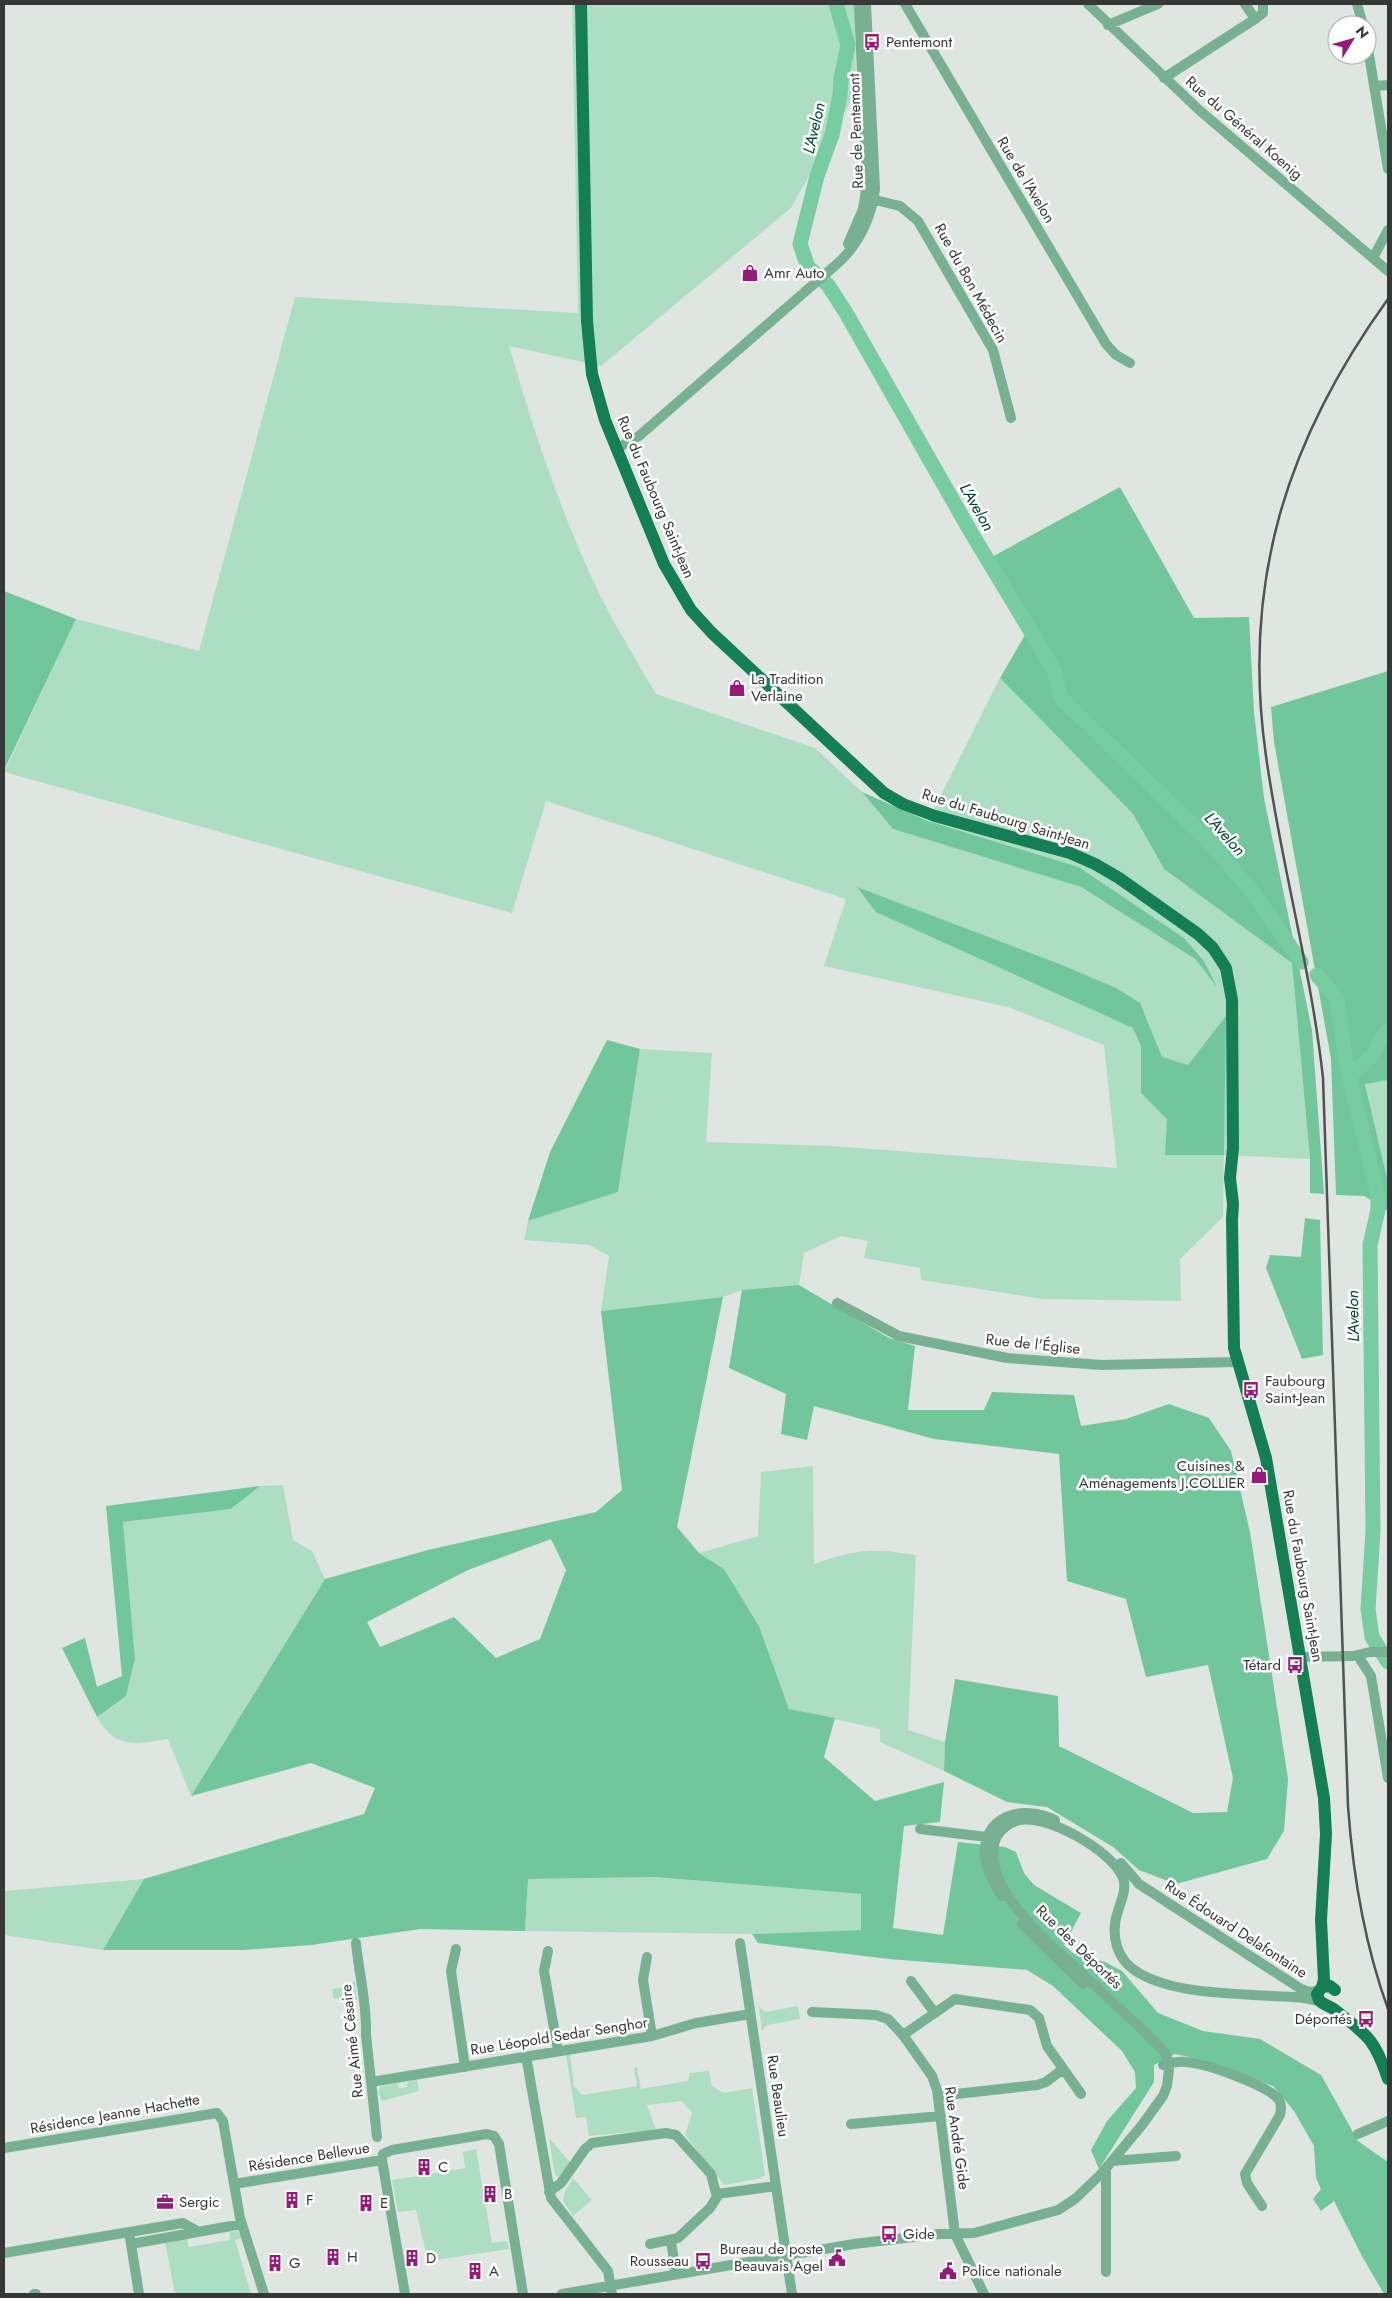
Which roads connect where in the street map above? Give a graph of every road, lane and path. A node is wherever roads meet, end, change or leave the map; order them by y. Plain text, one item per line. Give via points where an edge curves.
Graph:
1 (581, 4) edge
2 (859, 4) edge
3 (866, 4) edge
4 (905, 4) edge
5 (1088, 4) edge
6 (1158, 4) edge
7 (1244, 4) edge
8 (1263, 4) edge
9 (1255, 19) junction
10 (1108, 25) junction
11 (1372, 65) edge
12 (1164, 78) junction
13 (1388, 85) edge
14 (1376, 86) junction
15 (1388, 169) edge
16 (869, 198) junction
17 (1388, 230) edge
18 (1372, 258) junction
19 (1387, 268) edge
20 (1130, 363) dead end
21 (1012, 418) dead end
22 (616, 449) junction
23 (837, 1303) dead end
24 (1237, 1362) junction
25 (1388, 1652) edge
26 (1358, 1656) junction
27 (1300, 1657) junction
28 (1388, 1778) edge
29 (920, 1829) dead end
30 (987, 1837) junction
31 (1139, 1884) junction
32 (1124, 1887) junction
33 (1322, 1941) junction
34 (356, 1943) dead end
35 (740, 1943) dead end
36 (456, 1950) dead end
37 (548, 1952) dead end
38 (647, 1957) dead end
39 (911, 1981) dead end
40 (1290, 1981) junction
41 (1336, 1992) junction
42 (1284, 1996) junction
43 (1322, 1996) junction
44 (812, 2012) dead end
45 (934, 2012) junction
46 (750, 2014) junction
47 (903, 2035) junction
48 (652, 2036) junction
49 (558, 2051) junction
50 (526, 2056) junction
51 (1388, 2059) edge
52 (1165, 2064) junction
53 (465, 2067) junction
54 (1063, 2069) junction
55 (1388, 2079) edge
56 (371, 2082) junction
57 (1081, 2094) dead end
58 (938, 2096) junction
59 (940, 2116) junction
60 (1388, 2122) edge
61 (851, 2124) dead end
62 (1358, 2134) dead end
63 (377, 2137) dead end
64 (4, 2148) edge
65 (1176, 2156) dead end
66 (382, 2160) junction
67 (1109, 2165) junction
68 (234, 2184) junction
69 (776, 2186) junction
70 (549, 2192) junction
71 (717, 2194) junction
72 (1262, 2206) dead end
73 (242, 2224) junction
74 (129, 2232) junction
75 (199, 2232) junction
76 (955, 2234) junction
77 (671, 2241) junction
78 (131, 2244) junction
79 (650, 2244) dead end
80 (4, 2253) edge
81 (786, 2255) junction
82 (1106, 2272) dead end
83 (676, 2274) junction
84 (612, 2290) edge
85 (139, 2294) edge
86 (264, 2294) edge
87 (404, 2294) edge
88 (523, 2294) edge
89 (562, 2294) edge
90 (792, 2294) edge
91 (984, 2294) edge

1 - 22 main road, Rue du Faubourg Saint-Jean via 587,321 594,383
2 - 16 street, Rue de Pentemont
3 - 16 street, Rue de Pentemont via 874,178
4 - 20 street, Rue de l'Avelon via 1106,344
5 - 10 street, Rue du Général Koenig
6 - 10 street
7 - 9 street
8 - 9 street via 1263,13
9 - 12 street
10 - 12 street, Rue du Général Koenig
11 - 14 street
12 - 18 street, Rue du Général Koenig
13 - 14 street
14 - 15 street
16 - 21 street, Rue du Bon Médecin via 905,208 922,226 993,350
16 - 22 street, Rue de Pentemont via 847,246 826,272 634,439
17 - 18 street
18 - 19 street, Rue du Général Koenig
22 - 24 main road, Rue du Faubourg Saint-Jean via 664,564 691,610 712,634 874,785 896,801 922,812 1076,856 1107,870 1148,899 1199,943 1216,964 1224,983 1231,1023 1230,1178 1233,1204 1233,1338
23 - 24 street, Rue de l'Église via 899,1336 1001,1358 1102,1365
24 - 27 main road, Rue du Faubourg Saint-Jean via 1266,1458
25 - 26 street
26 - 27 street
26 - 28 street via 1371,1676
27 - 33 main road, Rue du Faubourg Saint-Jean via 1324,1798
29 - 30 street
30 - 31 street via 998,1823 1010,1815 1042,1814 1108,1850
30 - 52 street, Rue des Déportés via 985,1854 988,1870 1014,1914 1038,1942 1150,2046
31 - 32 street via 1130,1882
31 - 40 street, Rue Édouard Delafontaine
32 - 42 street, Rue des Déportés via 1116,1919 1115,1940 1122,1957 1137,1972 1157,1981 1209,1992
32 - 52 street, Rue des Déportés via 1121,1873 1104,1854 1049,1823 1032,1819 1017,1821 1002,1830 994,1842 996,1872 1021,1913 1157,2044
33 - 41 main road, Rue du Faubourg Saint-Jean
33 - 43 main road, Rue du Faubourg Saint-Jean
34 - 56 street, Rue Aimé Césaire via 363,1982
35 - 46 street, Rue Beaulieu
36 - 53 street via 451,1971
37 - 49 street via 544,1970
38 - 48 street via 643,1980
39 - 45 street
40 - 42 street via 1292,1990
40 - 43 street, Rue Édouard Delafontaine via 1307,1992
41 - 43 main road via 1328,1986
41 - 51 main road via 1342,2006 1373,2034
42 - 43 street, Rue des Déportés via 1309,1999
43 - 55 main road, Rue des Déportés via 1369,2036 1378,2049
44 - 47 street, Rue André Gide via 880,2015
45 - 47 street
45 - 54 street via 958,1998 1030,2010 1039,2018 1045,2042
46 - 48 street, Rue Léopold Sedar Senghor via 696,2023
46 - 69 street, Rue Beaulieu
47 - 58 street, Rue André Gide via 932,2076
48 - 49 street, Rue Léopold Sedar Senghor
49 - 50 street, Rue Léopold Sedar Senghor
50 - 53 street, Rue Léopold Sedar Senghor
50 - 70 street
52 - 67 street via 1157,2092
52 - 72 street via 1196,2063 1255,2084 1276,2097 1281,2110 1276,2123 1245,2174
53 - 56 street, Rue Léopold Sedar Senghor
54 - 57 street
54 - 58 street via 1037,2085
56 - 63 street, Rue Aimé Césaire
58 - 59 street, Rue André Gide
59 - 61 street
59 - 76 street, Rue André Gide
60 - 62 street
64 - 68 street, Résidence Jeanne Hachette via 215,2113 223,2121
65 - 67 street
66 - 68 street, Résidence Bellevue
66 - 87 street, Résidence Bellevue
66 - 88 street, Résidence Bellevue via 384,2154 392,2150 487,2134 496,2138
67 - 76 street via 1075,2199 1058,2210 980,2232
67 - 82 street
68 - 73 street, Résidence Bellevue
69 - 71 street
69 - 81 street, Rue Beaulieu
70 - 71 street via 561,2182 590,2144 669,2133 681,2138 711,2174
70 - 84 street via 554,2205 608,2271
71 - 77 street via 710,2208 682,2235
73 - 75 street
73 - 86 street, Résidence Bellevue
74 - 75 street via 185,2223
74 - 78 street
74 - 80 street
75 - 78 street
76 - 81 street via 866,2242
76 - 91 street, Rue André Gide
77 - 79 street
77 - 83 street
78 - 85 street
81 - 83 street
81 - 90 street, Rue Beaulieu
83 - 84 street
84 - 89 street

